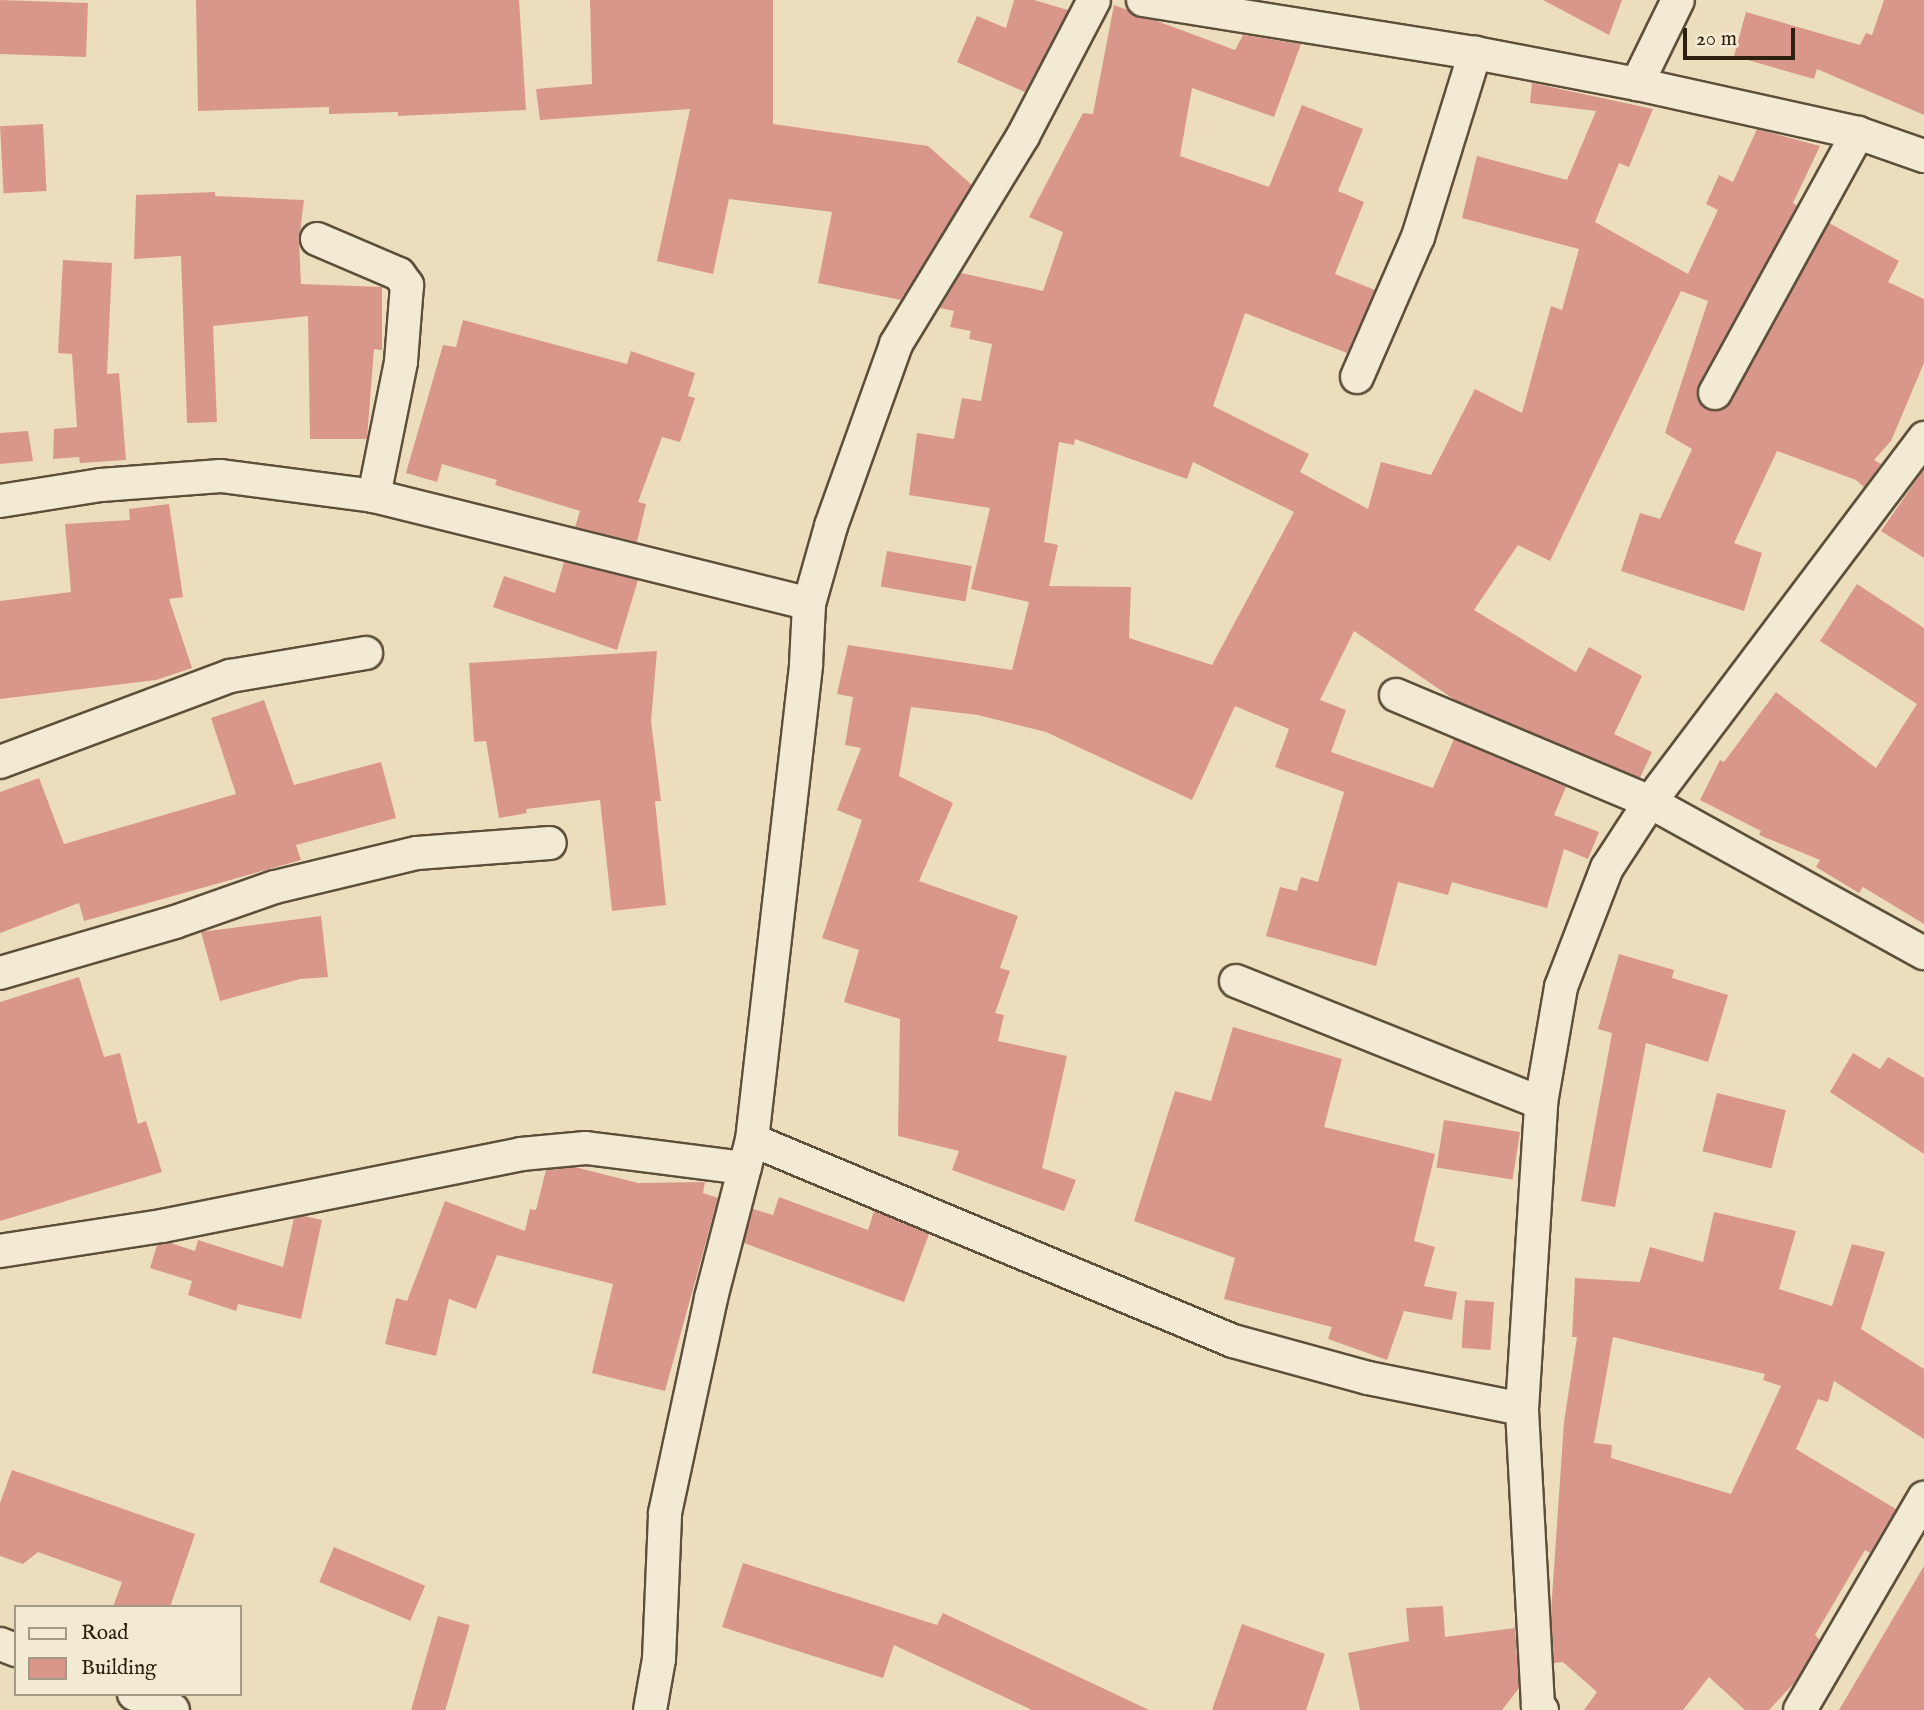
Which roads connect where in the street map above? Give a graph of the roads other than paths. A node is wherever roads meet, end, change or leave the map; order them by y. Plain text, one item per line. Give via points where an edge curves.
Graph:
1 (1094, 0) edge
2 (1143, 0) edge
3 (1678, 0) edge
4 (1184, 3) edge
5 (1475, 53) junction
6 (1637, 84) junction
7 (1858, 133) junction
8 (1924, 156) edge
9 (317, 239) dead end
10 (1357, 377) dead end
11 (1715, 393) dead end
12 (1924, 438) edge
13 (374, 496) junction
14 (0, 501) edge
15 (809, 604) junction
16 (366, 653) dead end
17 (1396, 695) dead end
18 (0, 762) edge
19 (1650, 802) junction
20 (550, 843) dead end
21 (1924, 953) edge
22 (0, 972) edge
23 (1236, 981) dead end
24 (1541, 1103) junction
25 (749, 1154) junction
26 (0, 1251) edge
27 (1522, 1409) junction
28 (1924, 1498) edge
29 (139, 1696) edge
30 (1538, 1709) edge
31 (173, 1710) edge
32 (650, 1710) edge
33 (1800, 1710) edge

1 - 15 street via 1023,136 897,344 831,526
2 - 4 street
3 - 6 street
4 - 5 street
5 - 6 street
5 - 10 street via 1418,237
6 - 7 street
7 - 8 street
7 - 11 street
9 - 13 street via 399,274 407,285 401,362
12 - 19 street
13 - 14 street via 221,476 101,485
13 - 15 street
15 - 25 street via 805,677
16 - 18 street via 230,676
17 - 19 street
19 - 21 street
19 - 24 street via 1607,868 1561,987
20 - 22 street via 417,853 275,887 175,922
23 - 24 street
24 - 27 street
25 - 26 street via 586,1148 520,1154 162,1226
25 - 27 street via 1233,1341 1368,1378
25 - 32 street via 711,1298 665,1513 659,1659
27 - 30 street
28 - 33 street
29 - 31 street

